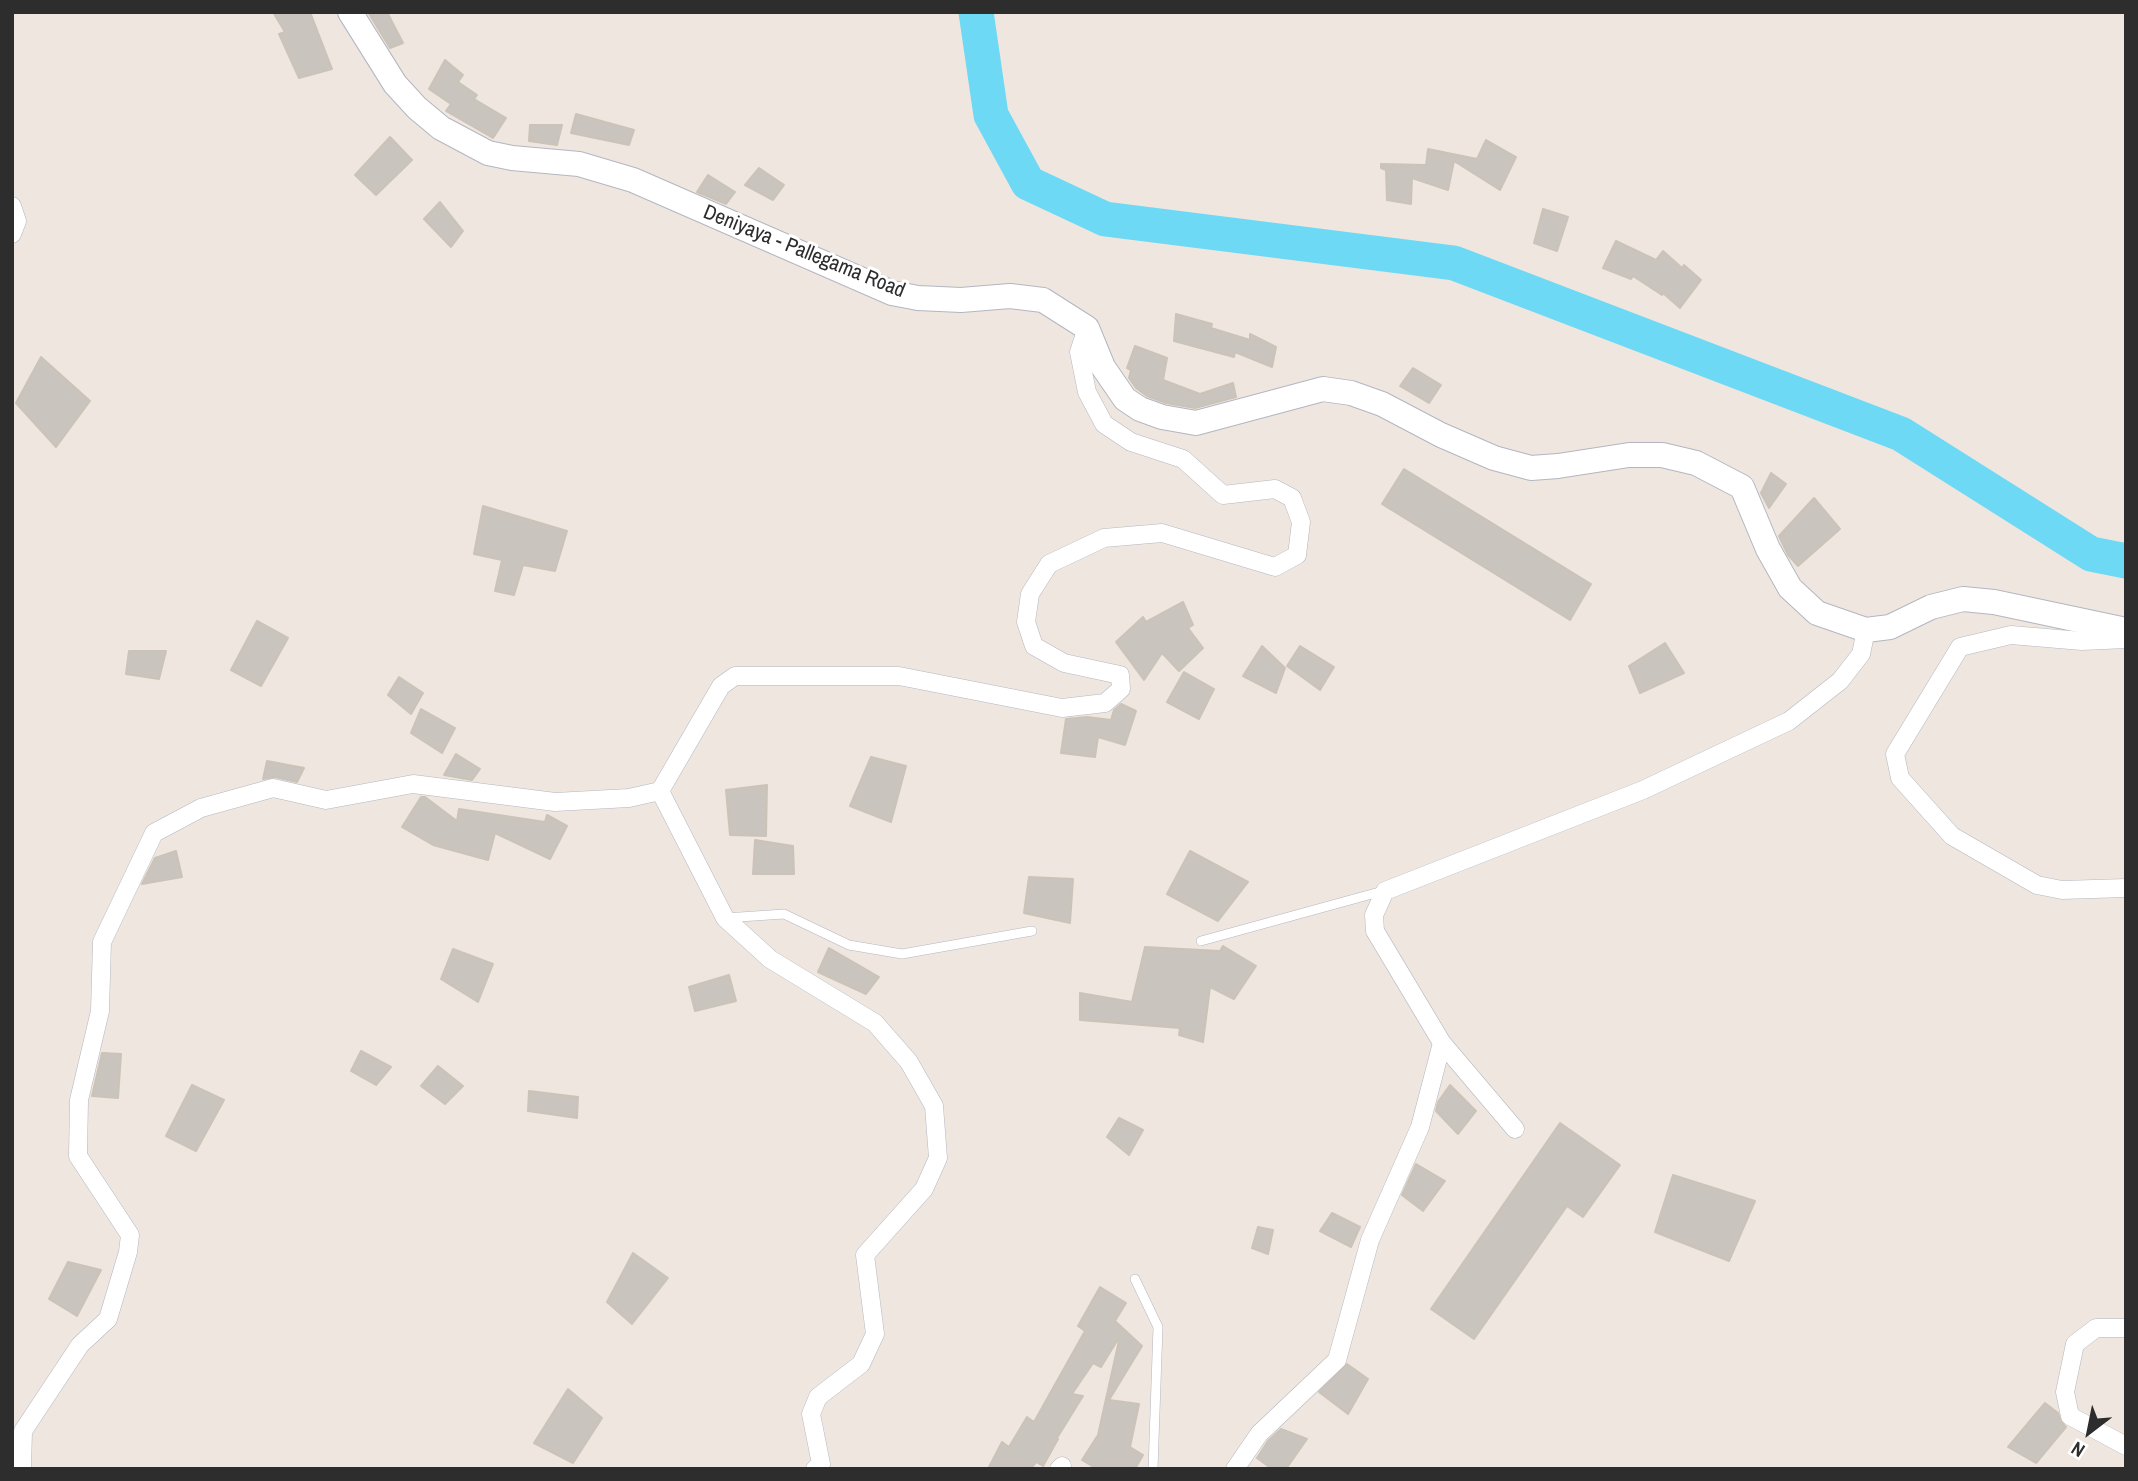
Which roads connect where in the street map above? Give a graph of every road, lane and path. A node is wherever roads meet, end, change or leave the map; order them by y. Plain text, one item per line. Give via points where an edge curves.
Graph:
1 (350, 12) edge
2 (12, 206) edge
3 (12, 234) edge
4 (1087, 328) junction
5 (1866, 630) junction
6 (2126, 631) edge
7 (2126, 639) edge
8 (660, 791) junction
9 (2126, 888) edge
10 (1385, 891) junction
11 (725, 918) junction
12 (1032, 931) dead end
13 (1201, 941) dead end
14 (1442, 1043) junction
15 (1515, 1129) dead end
16 (1135, 1279) dead end
17 (2126, 1328) edge
18 (2126, 1446) edge
19 (22, 1469) edge
20 (815, 1469) edge
21 (1153, 1469) edge
22 (1235, 1469) edge

1 - 4 main road, Deniyaya - Pallegama Road via 395,84 417,108 441,128 488,153 579,164 633,180 892,293 918,298 1043,300
2 - 3 street via 17,221
4 - 5 main road via 1103,367 1125,399 1162,417 1196,423 1322,390 1382,404 1494,458 1531,468 1629,455 1662,455 1696,463 1742,487 1790,588 1817,613
4 - 8 street via 1079,352 1087,392 1104,424 1131,442 1183,459 1223,495 1275,489 1292,498 1301,522 1297,555 1275,567 1163,533 1104,538 1049,564 1030,594 1026,622 1034,646 1064,663 1120,675 1121,689 1105,703 1062,708 900,676 735,676 721,686
5 - 6 main road via 1890,627 1931,607 1963,599
5 - 10 street via 1861,654 1840,681 1789,721 1643,790
7 - 9 street via 2082,641 2011,635 1960,647 1895,754 1900,778 1952,836 2037,885 2062,890
8 - 11 street
8 - 19 street via 629,798 555,802 414,783 326,800 273,788 201,808 154,833 102,942 100,1011 79,1100 78,1156 130,1236 128,1252 108,1319 80,1345 23,1431
10 - 13 lane
10 - 14 street via 1374,915 1375,931
11 - 12 lane via 783,914 849,945 902,954
11 - 20 street via 770,959 875,1023 909,1062 934,1106 938,1158 923,1189 865,1255 874,1334 861,1364 818,1397 811,1414 821,1464
14 - 15 street
14 - 22 street via 1420,1127 1370,1240 1337,1360 1259,1434
16 - 21 lane via 1158,1327
17 - 18 street via 2096,1328 2075,1344 2065,1392 2070,1416

